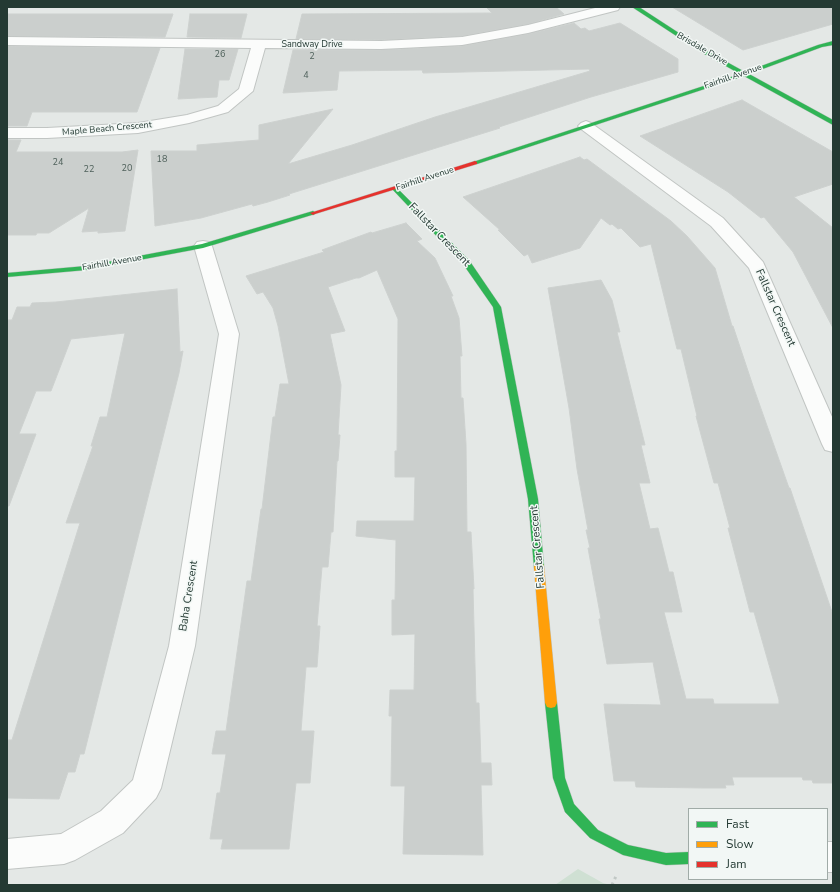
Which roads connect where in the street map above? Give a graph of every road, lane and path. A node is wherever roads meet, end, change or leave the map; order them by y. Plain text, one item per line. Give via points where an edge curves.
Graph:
1 (614, 7) edge
2 (635, 7) edge
3 (7, 41) edge
4 (833, 43) edge
5 (259, 44) junction
6 (744, 74) junction
7 (833, 123) edge
8 (586, 126) junction
9 (7, 133) edge
10 (395, 189) junction
11 (203, 246) junction
12 (7, 275) edge
13 (833, 444) edge
14 (7, 854) edge
15 (688, 858) edge

1 - 5 street, Sandway Drive via 528,29 462,41 381,45
2 - 6 street, Brisdale Drive
3 - 5 street, Sandway Drive
4 - 6 street, Fairhill Avenue
5 - 9 street, Maple Beach Crescent via 246,90 223,109 189,119 138,128 47,134
6 - 7 street, Brisdale Drive
6 - 8 street, Fairhill Avenue
8 - 10 street, Fairhill Avenue
8 - 13 street, Fallstar Crescent via 717,222 757,266
10 - 11 street, Fairhill Avenue
10 - 15 street, Fallstar Crescent via 466,262 497,307 534,499 553,731 559,778 569,808 594,834 627,851 666,859
11 - 12 street, Fairhill Avenue via 86,268
11 - 14 street, Baha Crescent via 229,334 182,646 146,788 112,822 64,849

